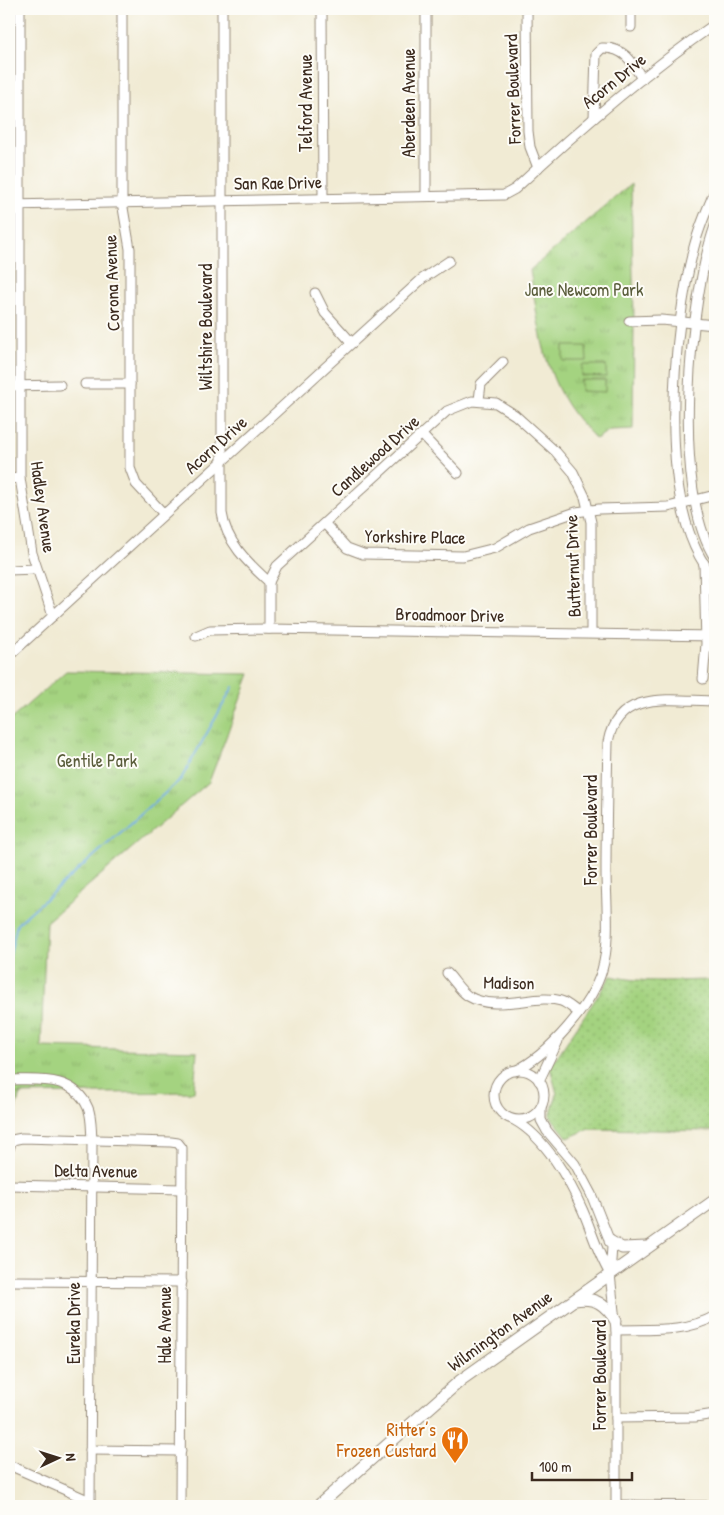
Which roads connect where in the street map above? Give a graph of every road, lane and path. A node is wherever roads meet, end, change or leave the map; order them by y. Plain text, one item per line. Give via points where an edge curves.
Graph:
1 (20, 9) edge
2 (122, 9) edge
3 (222, 9) edge
4 (322, 9) edge
5 (426, 9) edge
6 (528, 9) edge
7 (631, 9) edge
8 (715, 24) edge
9 (631, 27) dead end
10 (642, 79) junction
11 (594, 118) junction
12 (538, 168) junction
13 (715, 191) edge
14 (426, 196) junction
15 (323, 198) junction
16 (222, 201) junction
17 (122, 202) junction
18 (20, 204) junction
19 (9, 205) edge
20 (715, 226) edge
21 (449, 262) dead end
22 (315, 293) dead end
23 (629, 321) dead end
24 (680, 322) junction
25 (694, 323) junction
26 (715, 325) edge
27 (352, 343) junction
28 (503, 362) dead end
29 (85, 384) dead end
30 (130, 384) junction
31 (60, 385) dead end
32 (9, 386) edge
33 (19, 386) junction
34 (479, 400) junction
35 (422, 435) junction
36 (223, 461) junction
37 (458, 473) dead end
38 (9, 478) edge
39 (20, 478) junction
40 (715, 495) edge
41 (695, 502) junction
42 (682, 505) junction
43 (589, 510) junction
44 (164, 514) junction
45 (324, 524) junction
46 (714, 557) edge
47 (704, 563) junction
48 (36, 569) junction
49 (9, 570) edge
50 (715, 578) edge
51 (268, 582) junction
52 (53, 616) junction
53 (269, 629) junction
54 (591, 633) junction
55 (196, 636) dead end
56 (711, 636) edge
57 (9, 656) edge
58 (703, 679) dead end
59 (715, 701) edge
60 (447, 973) dead end
61 (578, 1012) junction
62 (561, 1034) junction
63 (515, 1071) junction
64 (9, 1080) edge
65 (539, 1081) junction
66 (541, 1107) junction
67 (514, 1120) junction
68 (92, 1140) junction
69 (10, 1145) edge
70 (9, 1185) edge
71 (92, 1188) junction
72 (182, 1189) junction
73 (715, 1200) edge
74 (610, 1241) junction
75 (648, 1247) junction
76 (610, 1274) junction
77 (9, 1281) edge
78 (91, 1281) junction
79 (182, 1282) junction
80 (573, 1300) junction
81 (715, 1316) edge
82 (616, 1325) junction
83 (715, 1414) edge
84 (616, 1418) junction
85 (90, 1450) junction
86 (181, 1451) junction
87 (9, 1465) edge
88 (90, 1503) edge
89 (180, 1506) edge
90 (318, 1506) edge
91 (616, 1506) edge
92 (715, 1506) edge

1 - 18 street, Hadley Avenue
2 - 17 street, Corona Avenue
3 - 16 street, Wiltshire Boulevard
4 - 15 street, Telford Avenue
5 - 14 street, Aberdeen Avenue
6 - 12 street, Forrer Boulevard via 528,131
7 - 9 street
8 - 10 street, Acorn Drive
10 - 11 street, Acorn Drive
10 - 11 street via 622,51 602,48 596,54
11 - 12 street, Acorn Drive
12 - 14 street, San Rae Drive via 504,195
13 - 24 street via 694,249
14 - 15 street, San Rae Drive
15 - 16 street, San Rae Drive
16 - 17 street, San Rae Drive
16 - 36 street, Wiltshire Boulevard
17 - 18 street, San Rae Drive
17 - 30 street, Corona Avenue via 130,249
18 - 19 street, San Rae Drive
18 - 33 street, Hadley Avenue
20 - 25 street
21 - 27 street, Acorn Drive via 422,279
22 - 27 street via 325,313
23 - 24 street
24 - 25 street
24 - 42 street via 675,424
25 - 26 street
25 - 41 street via 689,423
27 - 36 street, Acorn Drive
28 - 34 street via 481,384
29 - 30 street
30 - 44 street, Corona Avenue via 132,476
31 - 33 street
32 - 33 street
33 - 39 street, Hadley Avenue
34 - 35 street, Candlewood Drive via 456,406
34 - 43 street, Butternut Drive via 504,407 556,452 576,477
35 - 37 street
35 - 45 street, Candlewood Drive
36 - 44 street, Acorn Drive
36 - 51 street, Wiltshire Boulevard via 222,512 226,533
38 - 39 street
39 - 48 street, Hadley Avenue
40 - 41 street, Yorkshire Place
41 - 42 street, Yorkshire Place
41 - 46 street
42 - 43 street, Yorkshire Place
42 - 47 street
43 - 45 street, Yorkshire Place via 545,521 495,548 463,556 363,554 347,548
43 - 54 street, Butternut Drive
44 - 52 street, Acorn Drive
45 - 51 street, Candlewood Drive via 275,568
47 - 50 street
47 - 56 street
48 - 49 street
48 - 52 street, Hadley Avenue
51 - 53 street
52 - 57 street, Acorn Drive
53 - 54 street, Broadmoor Drive
53 - 55 street, Broadmoor Drive via 210,630
54 - 56 street, Broadmoor Drive
56 - 58 street
59 - 61 street, Forrer Boulevard via 644,702 624,711 611,728 607,762 606,949 598,982
60 - 61 street, Madison via 462,991 474,998 517,1003 553,999
61 - 62 street, Forrer Boulevard
62 - 63 street, Forrer Boulevard via 529,1064
62 - 65 street, Forrer Boulevard
63 - 65 street via 532,1074
63 - 67 street, Forrer Boulevard via 502,1077 494,1096 501,1112
64 - 68 street, Eureka Drive via 56,1080 78,1093 89,1109
65 - 66 street, Forrer Boulevard via 544,1097
66 - 67 street via 528,1118
66 - 74 street, Forrer Boulevard via 541,1120 575,1164
67 - 76 street, Forrer Boulevard via 526,1126 565,1177
68 - 69 street
68 - 71 street, Eureka Drive
68 - 72 street, Hale Avenue via 172,1142 180,1145
70 - 71 street, Delta Avenue
71 - 72 street, Delta Avenue
71 - 78 street, Eureka Drive
72 - 79 street, Hale Avenue
73 - 75 main road, Wilmington Avenue
74 - 75 main road via 628,1249
74 - 76 street, Forrer Boulevard
75 - 76 main road, Wilmington Avenue
76 - 80 main road, Wilmington Avenue
76 - 82 street, Forrer Boulevard
77 - 78 street
78 - 79 street
78 - 85 street, Eureka Drive
79 - 86 street, Hale Avenue
80 - 82 main road via 600,1302
80 - 90 main road, Wilmington Avenue via 461,1380
81 - 82 street via 677,1329
82 - 84 street, Forrer Boulevard
83 - 84 street via 695,1418
84 - 91 street, Forrer Boulevard
85 - 86 street
85 - 88 street, Eureka Drive
86 - 89 street, Hale Avenue
87 - 88 street
91 - 92 street

